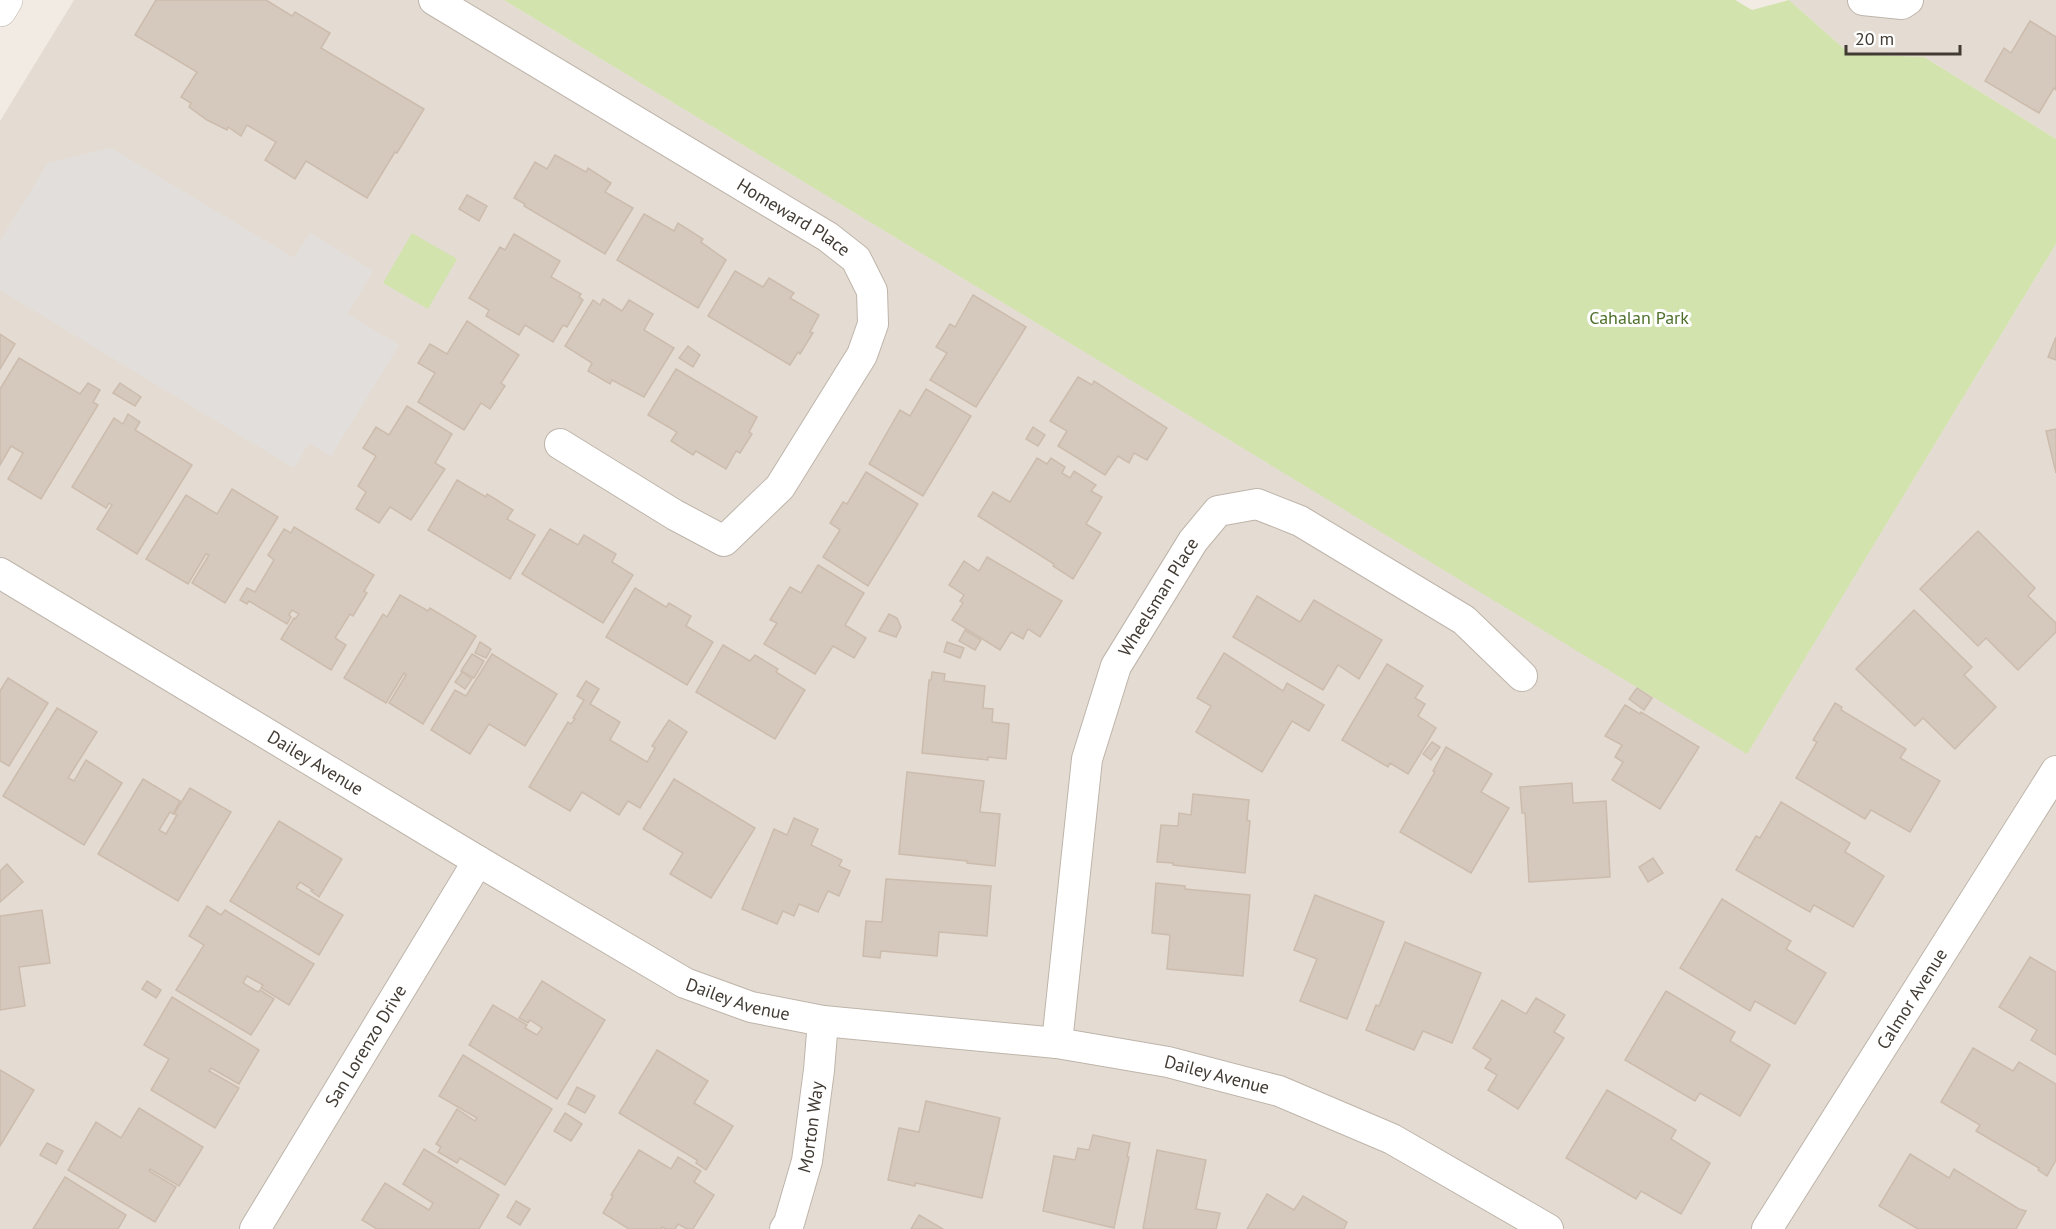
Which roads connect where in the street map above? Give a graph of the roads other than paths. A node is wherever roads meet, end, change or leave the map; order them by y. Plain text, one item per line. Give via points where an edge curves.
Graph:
1 (6, 0) edge
2 (434, 0) edge
3 (1863, 0) edge
4 (1905, 2) edge
5 (0, 10) edge
6 (560, 444) dead end
7 (0, 573) edge
8 (1522, 676) dead end
9 (2056, 771) edge
10 (478, 861) junction
11 (823, 1021) junction
12 (1057, 1043) junction
13 (255, 1229) edge
14 (785, 1229) edge
15 (1548, 1229) edge
16 (1767, 1229) edge

1 - 5 street
2 - 6 street, Homeward Place via 828,237 856,259 872,291 873,324 862,355 780,487 724,541
3 - 4 street
7 - 10 street, Dailey Avenue
8 - 12 street, Wheelsman Place via 1464,620 1300,521 1257,504 1218,511 1193,541 1116,666 1087,759
9 - 16 street, Calmor Avenue
10 - 11 street, Dailey Avenue via 685,983 751,1007
10 - 13 street, San Lorenzo Drive
11 - 12 street, Dailey Avenue
11 - 14 street, Morton Way via 807,1161
12 - 15 street, Dailey Avenue via 1168,1062 1279,1091 1392,1139

